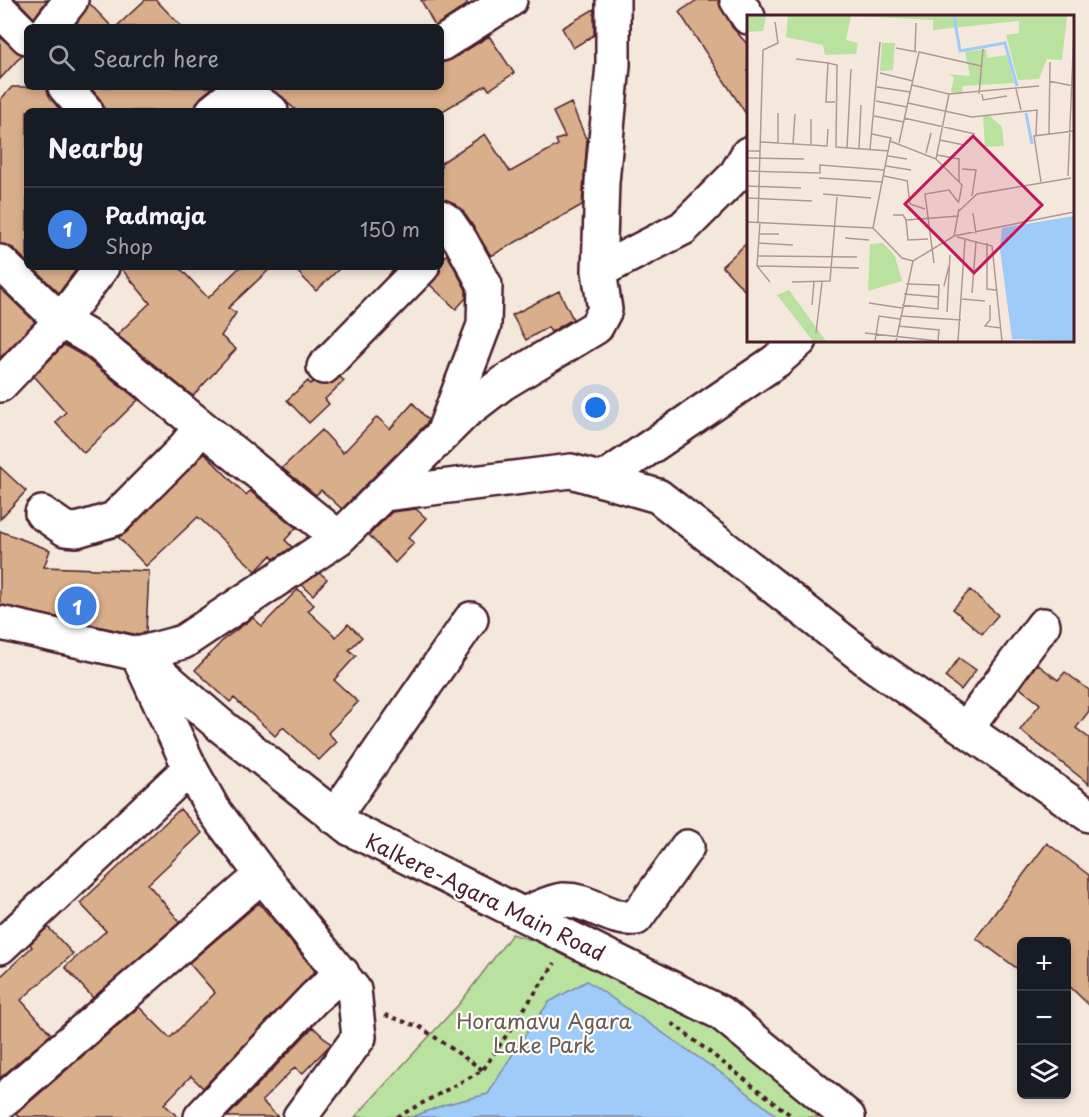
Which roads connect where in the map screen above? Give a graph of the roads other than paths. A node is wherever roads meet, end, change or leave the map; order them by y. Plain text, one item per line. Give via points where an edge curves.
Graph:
1 (71, 0) edge
2 (510, 0) edge
3 (613, 0) edge
4 (737, 0) edge
5 (0, 10) edge
6 (747, 15) edge
7 (53, 24) edge
8 (24, 35) edge
9 (444, 42) edge
10 (68, 90) edge
11 (239, 90) edge
12 (239, 90) edge
13 (83, 108) edge
14 (217, 108) edge
15 (266, 108) edge
16 (744, 171) edge
17 (446, 232) edge
18 (0, 262) edge
19 (100, 270) edge
20 (419, 270) edge
21 (599, 272) junction
22 (61, 321) junction
23 (798, 342) edge
24 (324, 367) dead end
25 (0, 385) edge
26 (200, 428) junction
27 (443, 433) junction
28 (602, 480) junction
29 (383, 494) junction
30 (42, 513) dead end
31 (339, 538) junction
32 (471, 619) dead end
33 (0, 623) edge
34 (1043, 624) dead end
35 (138, 654) junction
36 (966, 729) junction
37 (190, 768) junction
38 (1089, 815) edge
39 (334, 817) junction
40 (687, 847) dead end
41 (262, 876) junction
42 (523, 914) junction
43 (0, 947) edge
44 (342, 973) junction
45 (0, 1103) edge
46 (201, 1117) edge
47 (300, 1117) edge
48 (848, 1117) edge

1 - 7 street
2 - 9 street
3 - 21 street via 613,65 602,182
4 - 6 street
5 - 8 street
10 - 13 street
11 - 14 street
12 - 15 street
16 - 21 street via 683,228
17 - 27 street via 485,285 484,325
18 - 22 street
19 - 22 street
20 - 24 street
21 - 27 street via 605,310 596,327 503,383
22 - 25 street
22 - 26 street via 94,340
23 - 28 street via 776,361
26 - 30 street via 114,519 96,526 65,529
26 - 31 street
27 - 29 street
28 - 29 street via 571,471
28 - 36 street via 658,496 875,666
29 - 31 street
31 - 35 street via 183,642
32 - 39 street
33 - 35 street
34 - 36 street
35 - 37 street
35 - 39 street, Kalkere-Agara Main Road
36 - 38 street
37 - 41 street via 213,808
37 - 43 street
39 - 42 street, Kalkere-Agara Main Road
40 - 42 street via 636,918 620,920 596,907 563,900
41 - 44 street
41 - 45 street
42 - 48 street, Kalkere-Agara Main Road via 721,1013
44 - 46 street
44 - 47 street via 354,990 359,1037

